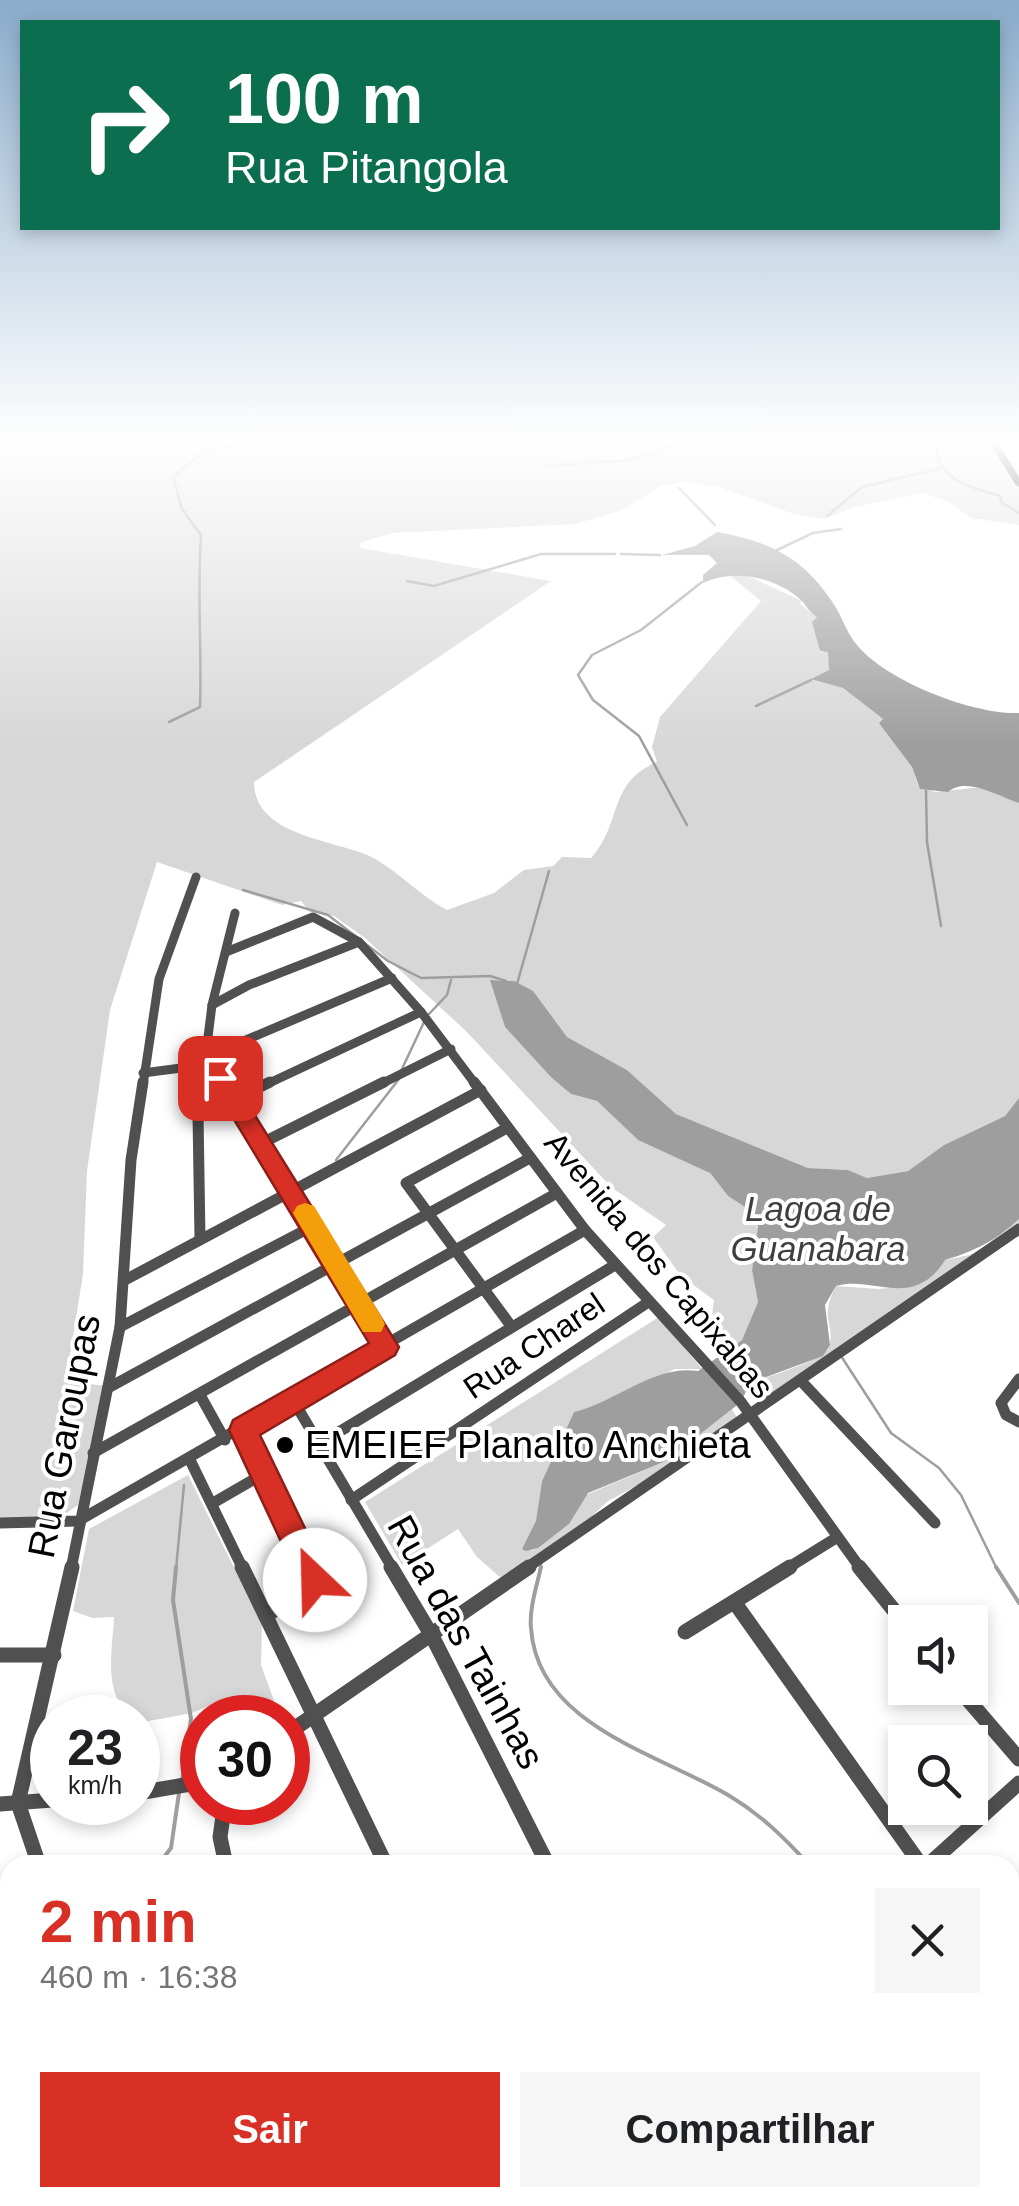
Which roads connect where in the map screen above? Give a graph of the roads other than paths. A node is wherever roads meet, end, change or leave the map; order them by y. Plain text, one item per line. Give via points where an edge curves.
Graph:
1 (196, 877) dead end
2 (234, 913) dead end
3 (359, 942) junction
4 (226, 952) junction
5 (392, 978) junction
6 (212, 1006) junction
7 (421, 1012) junction
8 (452, 1049) junction
9 (205, 1061) junction
10 (143, 1073) junction
11 (481, 1090) junction
12 (235, 1099) junction
13 (507, 1128) junction
14 (262, 1143) junction
15 (530, 1158) junction
16 (291, 1190) junction
17 (557, 1193) junction
18 (427, 1214) junction
19 (313, 1226) junction
20 (1019, 1229) edge
21 (586, 1230) junction
22 (200, 1239) junction
23 (455, 1251) junction
24 (337, 1263) junction
25 (614, 1265) junction
26 (126, 1279) junction
27 (483, 1290) junction
28 (647, 1303) junction
29 (361, 1304) junction
30 (511, 1326) junction
31 (120, 1328) junction
32 (386, 1347) junction
33 (1019, 1379) edge
34 (802, 1382) junction
35 (108, 1388) junction
36 (200, 1395) junction
37 (292, 1400) junction
38 (752, 1416) junction
39 (1019, 1422) edge
40 (243, 1430) junction
41 (226, 1440) junction
42 (319, 1444) junction
43 (92, 1453) junction
44 (190, 1460) junction
45 (265, 1473) junction
46 (351, 1500) junction
47 (213, 1504) junction
48 (78, 1521) junction
49 (0, 1523) edge
50 (935, 1523) dead end
51 (836, 1538) junction
52 (735, 1604) junction
53 (890, 1605) edge
54 (266, 1616) junction
55 (685, 1632) dead end
56 (432, 1636) junction
57 (0, 1655) edge
58 (54, 1655) junction
59 (973, 1705) edge
60 (314, 1714) junction
61 (310, 1717) edge
62 (1019, 1759) edge
63 (1019, 1784) edge
64 (30, 1802) edge
65 (18, 1803) junction
66 (0, 1804) edge
67 (222, 1825) edge
68 (36, 1855) edge
69 (224, 1855) edge
70 (381, 1855) edge
71 (543, 1855) edge
72 (918, 1855) edge
73 (937, 1855) edge

1 - 10 street, Rua Garoupas via 159,979
2 - 4 street
3 - 4 street, Avenida dos Capixabas via 313,917
3 - 5 street, Avenida dos Capixabas
3 - 6 street
4 - 6 street
5 - 7 street, Avenida dos Capixabas
5 - 9 street
6 - 9 street
7 - 8 street, Avenida dos Capixabas
7 - 12 street
8 - 11 street, Avenida dos Capixabas
8 - 14 street
9 - 10 street
9 - 12 street
9 - 22 street via 196,1158
10 - 26 street, Rua Garoupas
11 - 13 street, Avenida dos Capixabas
11 - 16 street
12 - 14 street
13 - 15 street, Avenida dos Capixabas
13 - 18 street via 409,1180 406,1186
14 - 16 street
15 - 17 street, Avenida dos Capixabas
15 - 18 street
16 - 19 street
16 - 22 street
17 - 21 street, Avenida dos Capixabas
17 - 23 street
18 - 23 street
18 - 24 street
19 - 24 street
19 - 31 street
20 - 34 street
21 - 25 street, Avenida dos Capixabas
21 - 27 street
22 - 26 street
23 - 27 street
23 - 29 street
24 - 29 street
24 - 35 street
25 - 28 street, Avenida dos Capixabas
25 - 30 street, Rua Charel
26 - 31 street, Rua Garoupas
27 - 30 street
27 - 32 street
28 - 38 street, Avenida dos Capixabas
28 - 46 street, Rua Charel
29 - 32 street
29 - 36 street
30 - 42 street, Rua Charel
31 - 35 street, Rua Garoupas
32 - 37 street
33 - 39 street via 1001,1403
34 - 38 street
34 - 50 street
35 - 43 street, Rua Garoupas
36 - 41 street
36 - 43 street
37 - 40 street
37 - 42 street, Rua das Tainhas
38 - 51 street, Avenida dos Capixabas
38 - 56 street
40 - 41 street
40 - 45 street
41 - 44 street
42 - 46 street, Rua das Tainhas
43 - 48 street, Rua Garoupas
44 - 47 street
44 - 48 street
45 - 47 street
45 - 54 street via 314,1576 312,1585
46 - 56 street, Rua das Tainhas
47 - 54 street
48 - 49 street
48 - 58 street, Rua Garoupas
51 - 52 street
51 - 53 street, Avenida dos Capixabas
52 - 55 street
52 - 72 street
54 - 60 street
56 - 60 street
56 - 71 street, Rua das Tainhas
57 - 58 street
58 - 65 street, Rua Garoupas
59 - 62 street
60 - 61 street
60 - 70 street
63 - 73 street
64 - 65 street
65 - 66 street
65 - 68 street
67 - 69 street

